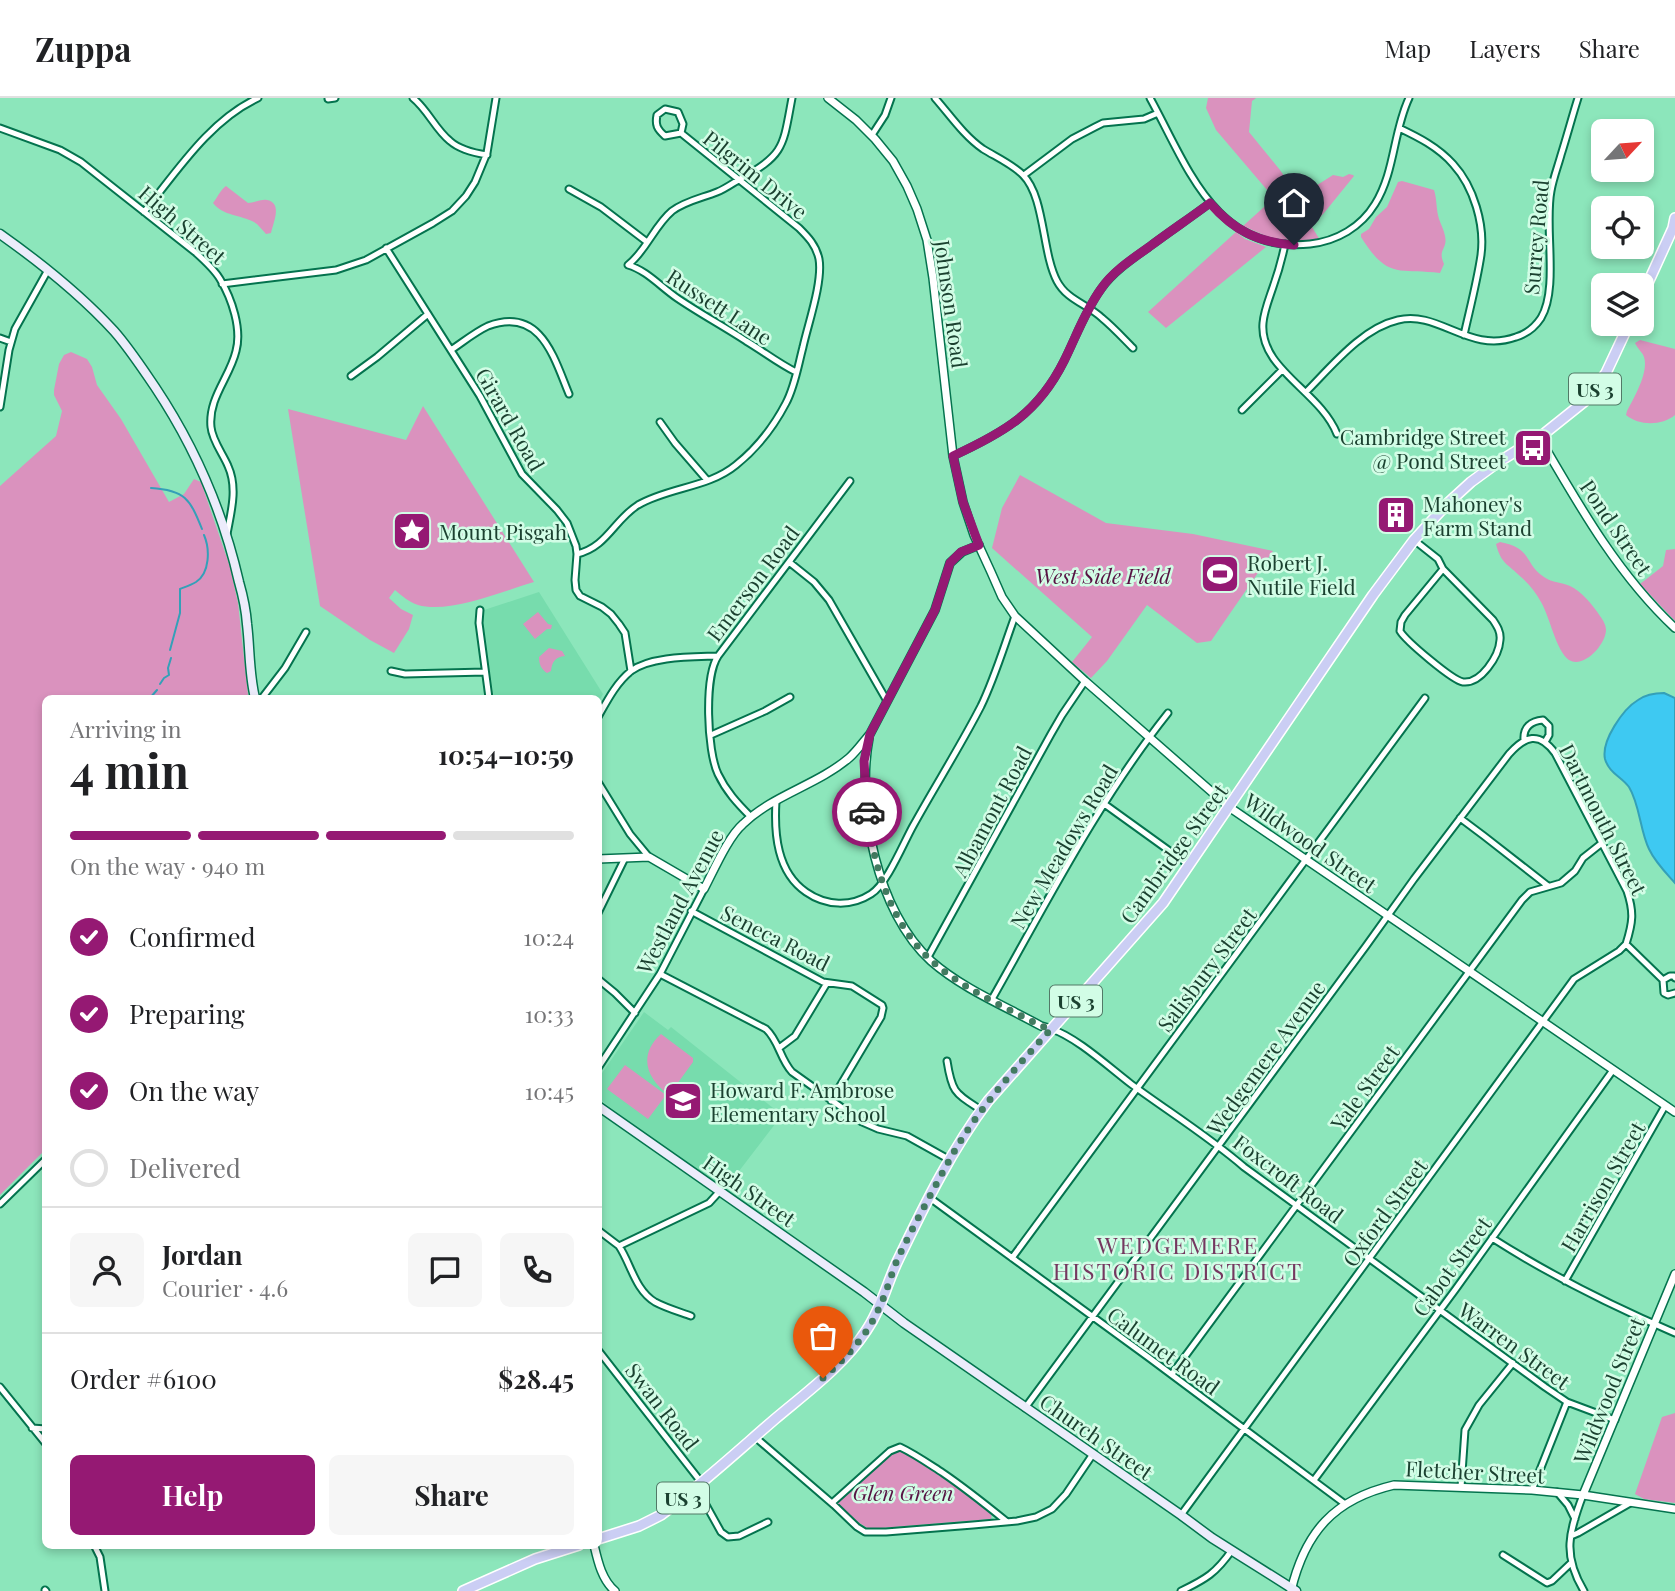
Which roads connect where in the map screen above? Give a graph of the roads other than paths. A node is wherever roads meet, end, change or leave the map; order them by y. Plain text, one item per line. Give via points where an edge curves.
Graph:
1 (258, 98) edge
2 (335, 98) edge
3 (413, 98) edge
4 (496, 98) edge
5 (792, 98) edge
6 (828, 98) edge
7 (891, 98) edge
8 (935, 98) edge
9 (1150, 98) edge
10 (1409, 98) edge
11 (1578, 98) edge
12 (328, 99) edge
13 (1158, 113) junction
14 (0, 128) edge
15 (1399, 128) junction
16 (681, 133) junction
17 (872, 135) junction
18 (487, 155) junction
19 (1024, 175) junction
20 (740, 180) junction
21 (569, 189) dead end
22 (1210, 203) junction
23 (144, 212) junction
24 (1675, 218) edge
25 (1674, 227) edge
26 (0, 234) edge
27 (647, 242) junction
28 (1285, 244) junction
29 (386, 248) junction
30 (48, 270) junction
31 (1653, 273) edge
32 (222, 284) junction
33 (1089, 308) junction
34 (428, 314) junction
35 (1464, 335) junction
36 (1623, 336) edge
37 (0, 338) edge
38 (11, 342) junction
39 (1133, 348) dead end
40 (451, 350) junction
41 (1282, 370) junction
42 (796, 372) junction
43 (351, 376) dead end
44 (1306, 392) junction
45 (569, 394) dead end
46 (0, 407) edge
47 (1242, 410) dead end
48 (660, 422) dead end
49 (1337, 434) dead end
50 (1539, 437) junction
51 (953, 456) junction
52 (707, 480) junction
53 (850, 481) dead end
54 (227, 535) junction
55 (1414, 540) junction
56 (979, 545) junction
57 (577, 554) junction
58 (789, 562) junction
59 (1443, 569) junction
60 (480, 610) dead end
61 (1015, 616) junction
62 (1675, 628) edge
63 (306, 632) dead end
64 (718, 656) junction
65 (391, 671) dead end
66 (631, 671) junction
67 (485, 672) junction
68 (1086, 681) junction
69 (254, 695) edge
70 (264, 695) edge
71 (489, 695) edge
72 (790, 697) dead end
73 (1425, 698) dead end
74 (887, 701) junction
75 (602, 709) edge
76 (1168, 713) dead end
77 (870, 734) junction
78 (710, 735) junction
79 (1149, 737) junction
80 (1524, 740) junction
81 (1542, 740) junction
82 (602, 788) edge
83 (776, 801) junction
84 (1103, 803) junction
85 (1229, 807) junction
86 (751, 817) junction
87 (1460, 818) junction
88 (1602, 844) junction
89 (649, 857) junction
90 (625, 858) junction
91 (602, 859) edge
92 (1306, 860) junction
93 (1189, 866) junction
94 (883, 882) junction
95 (1548, 886) junction
96 (704, 889) junction
97 (602, 905) edge
98 (691, 911) junction
99 (1388, 916) junction
100 (1626, 943) junction
101 (928, 957) junction
102 (1469, 971) junction
103 (660, 974) junction
104 (1675, 978) edge
105 (1663, 980) junction
106 (602, 982) edge
107 (827, 983) junction
108 (1675, 993) edge
109 (992, 999) junction
110 (635, 1013) junction
111 (1543, 1022) junction
112 (1051, 1029) junction
113 (779, 1048) junction
114 (947, 1061) dead end
115 (602, 1062) edge
116 (1613, 1070) junction
117 (1138, 1088) junction
118 (831, 1101) junction
119 (1665, 1106) junction
120 (602, 1109) edge
121 (981, 1110) junction
122 (1675, 1112) edge
123 (1219, 1146) junction
124 (950, 1160) junction
125 (42, 1162) edge
126 (720, 1191) junction
127 (930, 1198) junction
128 (0, 1204) edge
129 (1297, 1205) junction
130 (602, 1233) edge
131 (1492, 1238) junction
132 (619, 1246) junction
133 (1012, 1258) junction
134 (1369, 1258) junction
135 (1675, 1274) edge
136 (1565, 1281) junction
137 (881, 1305) junction
138 (1440, 1310) junction
139 (691, 1316) dead end
140 (1093, 1317) junction
141 (1654, 1325) junction
142 (1675, 1333) edge
143 (602, 1355) edge
144 (1513, 1363) junction
145 (1172, 1374) junction
146 (0, 1387) edge
147 (1567, 1402) junction
148 (1026, 1408) junction
149 (1615, 1420) junction
150 (32, 1428) junction
151 (1244, 1428) junction
152 (42, 1429) edge
153 (755, 1437) junction
154 (42, 1439) edge
155 (1093, 1454) junction
156 (1314, 1480) junction
157 (699, 1484) junction
158 (1461, 1487) junction
159 (1532, 1490) junction
160 (1558, 1492) junction
161 (1583, 1495) junction
162 (832, 1503) junction
163 (1630, 1503) junction
164 (1345, 1504) junction
165 (1675, 1508) edge
166 (1181, 1515) junction
167 (1575, 1519) junction
168 (1006, 1521) junction
169 (768, 1522) dead end
170 (1571, 1536) junction
171 (602, 1538) edge
172 (96, 1549) edge
173 (566, 1549) edge
174 (595, 1549) edge
175 (1232, 1550) junction
176 (1503, 1555) dead end
177 (1571, 1563) junction
178 (1293, 1590) edge
179 (105, 1591) edge
180 (463, 1591) edge
181 (615, 1591) edge
182 (1181, 1591) edge
183 (1584, 1591) edge

1 - 23 street via 220,122
2 - 12 street
3 - 18 street via 449,141 466,151
4 - 18 street
5 - 20 street via 783,141 774,156
6 - 17 street, Johnson Road
7 - 17 street
8 - 19 street via 969,138
9 - 13 street
10 - 15 street
11 - 35 street, Surrey Road via 1551,190 1550,279 1541,317 1523,335 1505,341 1479,341
13 - 19 street via 1095,127
13 - 22 street
14 - 23 street, High Street via 81,162
15 - 28 street via 1382,193 1360,223 1334,239
15 - 35 street via 1419,137 1453,164 1476,208 1481,255
16 - 16 street, Pilgrim Drive via 678,111 665,109 657,115 657,129 665,136
16 - 20 street, Pilgrim Drive
17 - 51 street, Johnson Road via 907,186 926,240
18 - 29 street via 475,182 452,211
19 - 33 street via 1038,204 1057,281 1069,296
20 - 27 street via 675,209
20 - 42 street, Pilgrim Drive via 809,237 819,258 818,283
21 - 27 street
22 - 28 street via 1241,231
22 - 33 street via 1133,258 1102,287
23 - 32 street, High Street via 209,264
24 - 25 highway
25 - 31 highway
26 - 30 main road
27 - 42 street, Russett Lane via 628,265
28 - 41 street via 1262,324 1265,345
29 - 32 street via 336,270
29 - 34 street, Girard Road
30 - 38 street
30 - 54 main road via 115,332 149,378 199,462
32 - 54 street, High Street via 238,334 236,352 211,412 211,429 233,482
33 - 39 street
33 - 51 street via 1043,397 1024,416
34 - 40 street, Girard Road
34 - 43 street
35 - 44 street, Surrey Road via 1423,320 1388,323 1364,336
36 - 50 highway, Cambridge Street / US 3 via 1594,390
37 - 38 street
38 - 46 street
40 - 45 street via 491,325 519,323 545,341
40 - 57 street, Girard Road via 522,474 567,523
41 - 44 street
41 - 47 street
42 - 52 street, Pilgrim Drive via 772,426 737,464
44 - 49 street
48 - 52 street
50 - 55 highway, Cambridge Street / US 3 via 1471,482
50 - 62 street, Pond Street via 1619,564
51 - 56 street, Johnson Road
52 - 57 street, Pilgrim Drive via 632,509 599,544
53 - 58 street, Emerson Road
54 - 69 main road, High Street via 247,622
55 - 59 street via 1438,559
55 - 85 highway, Cambridge Street / US 3
56 - 61 street, Wildwood Street
56 - 74 street, Westland Avenue via 961,552 950,563 935,610
57 - 66 street, Girard Road via 576,590 619,624 625,633
58 - 64 street, Emerson Road
58 - 74 street via 829,600
59 - 59 street via 1493,620 1500,634 1493,659 1470,681 1446,672 1400,631 1405,615
60 - 67 street
61 - 68 street, Wildwood Street
61 - 94 street via 981,705
63 - 70 street
64 - 66 street, Emerson Road via 668,659
64 - 78 street via 708,706
65 - 67 street
66 - 75 street
67 - 71 street
68 - 79 street, Wildwood Street
68 - 101 street, Albamont Road via 1051,734
72 - 78 street
73 - 92 street, Salisbury Street
74 - 77 street, Westland Avenue
76 - 79 street, New Meadows Road
77 - 83 street, Westland Avenue via 836,768
77 - 94 street via 864,761 865,797
78 - 86 street via 716,771
79 - 84 street, New Meadows Road
79 - 85 street, Wildwood Street
80 - 81 street
80 - 81 street, Dartmouth Street via 1528,726 1543,720 1549,735
80 - 87 street, Wedgemere Avenue
81 - 88 street, Dartmouth Street via 1555,753
82 - 89 street
83 - 86 street, Westland Avenue
83 - 94 street via 781,859 800,888 839,904 873,893
84 - 93 street
84 - 109 street, New Meadows Road
85 - 92 street, Wildwood Street
85 - 93 highway, Cambridge Street / US 3
86 - 96 street, Westland Avenue via 733,834
87 - 95 street
87 - 99 street, Wedgemere Avenue
88 - 95 street, Yale Street via 1561,883
88 - 100 street, Dartmouth Street via 1632,907
89 - 90 street
89 - 96 street
90 - 91 street
90 - 97 street
92 - 99 street, Wildwood Street
92 - 117 street, Salisbury Street
93 - 112 highway, Cambridge Street / US 3 via 1150,919
94 - 101 street via 901,924
95 - 102 street, Yale Street via 1522,900
96 - 98 street, Westland Avenue
98 - 103 street, Westland Avenue
98 - 107 street, Seneca Road
99 - 102 street, Wildwood Street
99 - 123 street, Wedgemere Avenue
100 - 105 street
100 - 111 street, Oxford Street via 1574,978
101 - 109 street
102 - 111 street, Wildwood Street
102 - 129 street, Yale Street
103 - 110 street, Westland Avenue
103 - 113 street via 761,1026 773,1035
104 - 105 street
105 - 108 street via 1664,993
106 - 110 street
107 - 113 street via 795,1036
107 - 118 street, Seneca Road via 852,986 883,1006 881,1017
109 - 112 street
110 - 115 street, Westland Avenue
111 - 116 street, Wildwood Street
111 - 134 street, Oxford Street
112 - 117 street, Foxcroft Road via 1071,1038
112 - 121 highway, Cambridge Street / US 3
113 - 118 street via 792,1072
114 - 121 street via 955,1091
116 - 119 street, Wildwood Street
116 - 131 street, Cabot Street
117 - 123 street, Foxcroft Road
117 - 133 street, Salisbury Street
118 - 124 street via 866,1124 912,1138
119 - 122 street, Wildwood Street
119 - 136 street, Harrison Street
120 - 126 main road, High Street
121 - 124 highway, Cambridge Street / US 3
123 - 129 street, Foxcroft Road
123 - 140 street, Wedgemere Avenue
124 - 127 highway, Cambridge Street / US 3
125 - 128 street
126 - 132 street via 710,1202
126 - 137 main road, High Street
127 - 133 street, Calumet Road
127 - 137 highway, Cambridge Street / US 3 via 897,1261
129 - 134 street, Foxcroft Road
129 - 145 street, Yale Street
130 - 132 street
131 - 136 street
131 - 138 street, Cabot Street
132 - 139 street via 648,1296
133 - 140 street, Calumet Road
134 - 138 street, Warren Street
134 - 151 street, Oxford Street
135 - 141 street, Wildwood Street
136 - 141 street
137 - 148 main road, Church Street
137 - 153 highway, Cambridge Street / US 3 via 842,1361
138 - 144 street, Warren Street
138 - 156 street, Cabot Street
140 - 145 street, Calumet Road
140 - 148 street, Wedgemere Avenue
141 - 142 street
141 - 149 street, Wildwood Street
143 - 157 street, Swan Road
144 - 147 street, Warren Street
144 - 158 street via 1465,1430
145 - 151 street, Calumet Road
146 - 150 street
147 - 149 street, Warren Street
147 - 159 street
148 - 155 main road, Church Street
149 - 161 street, Wildwood Street
150 - 152 street
150 - 154 street
151 - 156 street, Calumet Road
151 - 166 street, Oxford Street
153 - 157 highway, Cambridge Street / US 3
153 - 162 street
155 - 166 main road, Church Street
155 - 168 street via 1052,1509 1036,1517
156 - 164 street, Calumet Road
157 - 169 street, Swan Road via 721,1532 728,1537
157 - 171 highway, Cambridge Street / US 3 via 656,1518
158 - 159 street, Fletcher Street
158 - 164 street, Fletcher Street via 1394,1485
159 - 160 street, Fletcher Street
160 - 161 street, Fletcher Street
160 - 167 street
161 - 163 street, Fletcher Street
161 - 167 street, Wildwood Street
162 - 168 street via 865,1532
162 - 168 street via 900,1447
163 - 165 street, Fletcher Street
163 - 170 street
164 - 178 street, Fletcher Street via 1308,1542
166 - 175 main road, Church Street
167 - 170 street, Wildwood Street
170 - 177 street, Wildwood Street
172 - 179 street
173 - 180 highway
174 - 181 street via 608,1585
175 - 178 main road, Church Street
175 - 182 street via 1215,1572
176 - 177 street via 1547,1583
177 - 183 street, Wildwood Street

